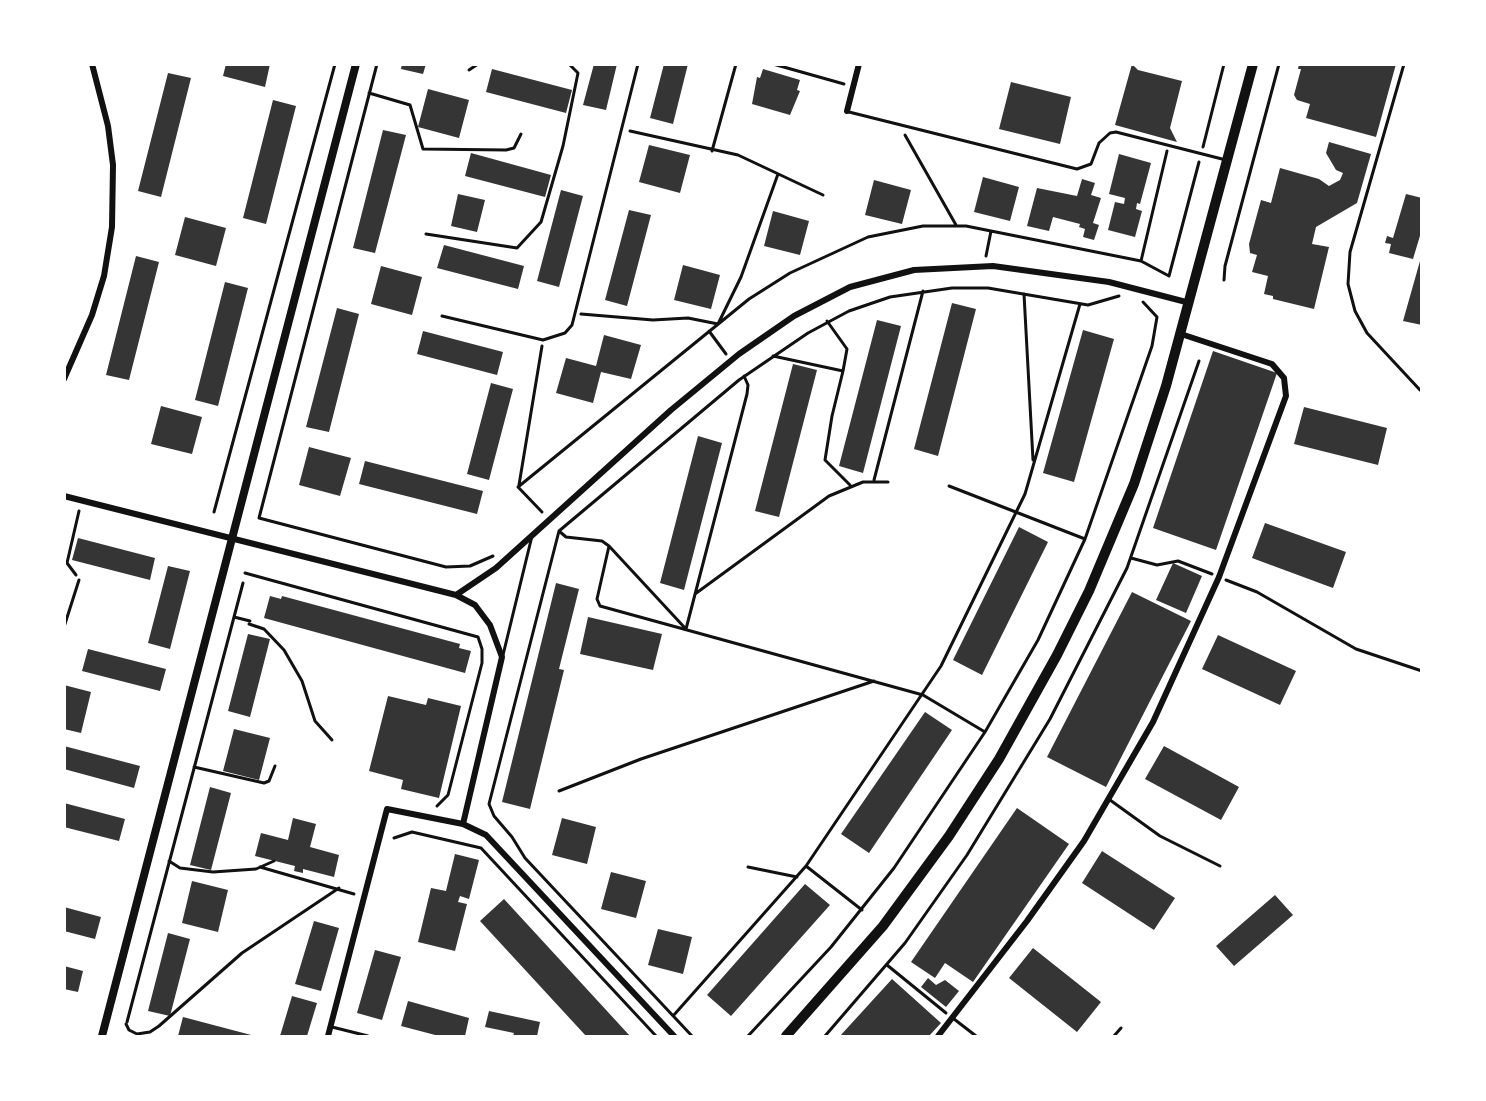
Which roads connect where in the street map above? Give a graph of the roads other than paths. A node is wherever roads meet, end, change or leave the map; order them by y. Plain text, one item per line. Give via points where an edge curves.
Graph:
1 (92, 64) edge
2 (356, 64) edge
3 (638, 64) edge
4 (860, 64) edge
5 (1253, 64) edge
6 (1404, 64) edge
7 (847, 111) joint
8 (1228, 161) junction
9 (1190, 303) junction
10 (442, 316) dead end
11 (1181, 334) junction
12 (64, 379) edge
13 (1419, 390) dead end
14 (64, 496) edge
15 (533, 534) junction
16 (233, 538) junction
17 (79, 580) road end
18 (456, 596) junction
19 (64, 627) edge
20 (502, 657) junction
21 (1110, 800) junction
22 (463, 824) junction
23 (1220, 866) dead end
24 (954, 1018) junction
25 (330, 1027) junction
26 (1121, 1028) dead end
27 (102, 1036) edge
28 (328, 1036) edge
29 (368, 1036) edge
30 (674, 1036) edge
31 (786, 1036) edge
32 (938, 1036) edge
33 (976, 1036) edge
34 (1114, 1036) edge

1 - 12 street via 109,136 112,227 104,276 92,315
2 - 16 street
3 - 10 lane via 577,314 565,333 543,340
4 - 7 street
5 - 8 main road
6 - 13 lane via 1350,252 1348,284 1355,311 1367,333
7 - 8 lane via 1077,169 1091,164 1099,143 1116,132
8 - 9 main road
9 - 11 main road
9 - 15 street via 1109,282 1010,268 963,266 896,273 850,287 814,304 739,354
11 - 21 street via 1272,364 1287,385 1286,396 1219,577 1162,704
11 - 31 main road via 1114,535 1057,655 1003,752 902,900
14 - 16 street
15 - 18 street via 496,568
15 - 20 lane
16 - 18 street
16 - 27 street
17 - 19 lane
18 - 20 street via 475,605 486,619
20 - 22 street
21 - 23 lane via 1160,836
21 - 24 street
22 - 25 street via 387,809
22 - 30 street via 486,835
24 - 32 street
24 - 33 lane
25 - 28 street
25 - 29 lane
26 - 34 lane

